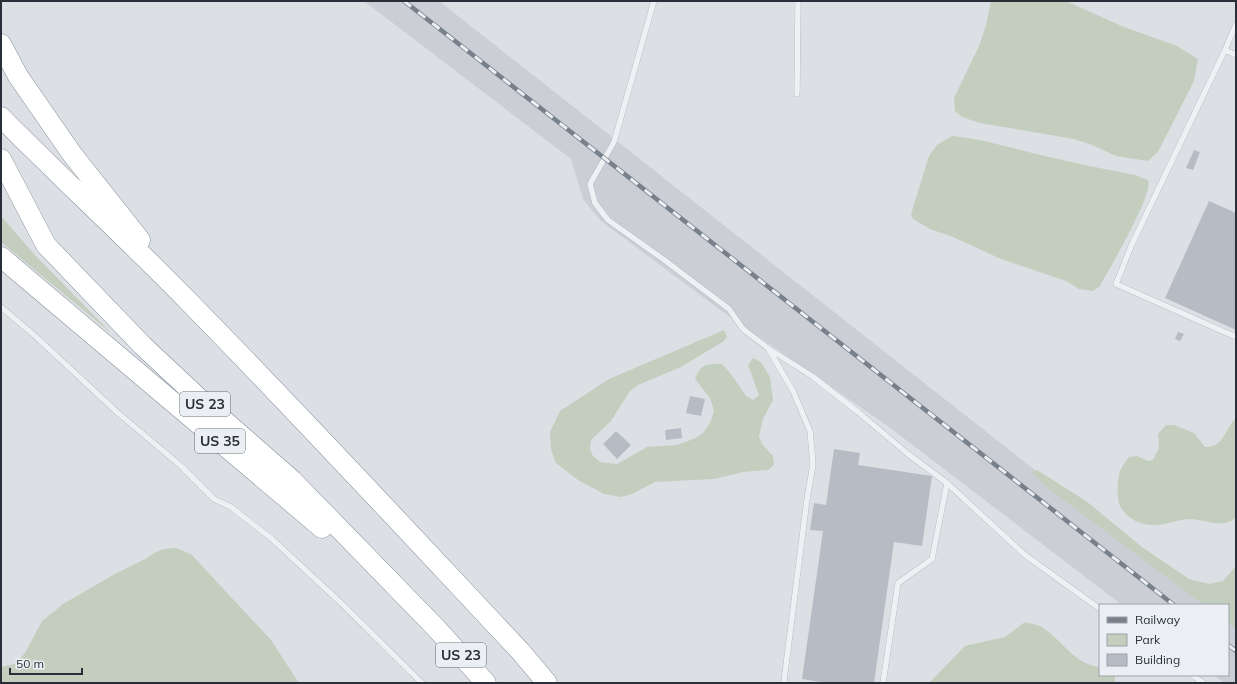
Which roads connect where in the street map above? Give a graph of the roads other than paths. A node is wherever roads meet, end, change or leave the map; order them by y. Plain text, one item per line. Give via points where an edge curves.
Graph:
1 (654, 1) edge
2 (798, 1) edge
3 (1236, 24) edge
4 (1, 44) edge
5 (1226, 50) junction
6 (1236, 55) edge
7 (797, 94) dead end
8 (1, 117) edge
9 (1, 159) edge
10 (1, 257) edge
11 (190, 303) junction
12 (1, 307) edge
13 (1236, 337) edge
14 (769, 349) junction
15 (948, 484) junction
16 (1099, 608) edge
17 (436, 628) junction
18 (1193, 676) edge
19 (422, 683) edge
20 (486, 683) edge
21 (547, 683) edge
22 (785, 683) edge
23 (883, 683) edge
24 (1203, 683) edge

1 - 14 lane via 614,142 590,184 595,204 608,220 729,309 743,329
2 - 7 lane
3 - 5 lane
4 - 11 highway, US 23 via 18,76 72,154
5 - 6 lane
5 - 13 lane via 1132,244 1116,284
8 - 11 highway
9 - 17 highway, US 23 via 46,245 143,346 292,480
10 - 17 highway, US 35
11 - 21 highway, US 23 via 362,482
12 - 19 lane via 181,466 214,500 231,507 272,539
14 - 15 lane via 812,376
14 - 22 lane via 793,391 810,431 813,464
15 - 16 lane via 1025,555
15 - 23 lane via 932,558 898,583
17 - 20 highway, US 23
18 - 24 lane

